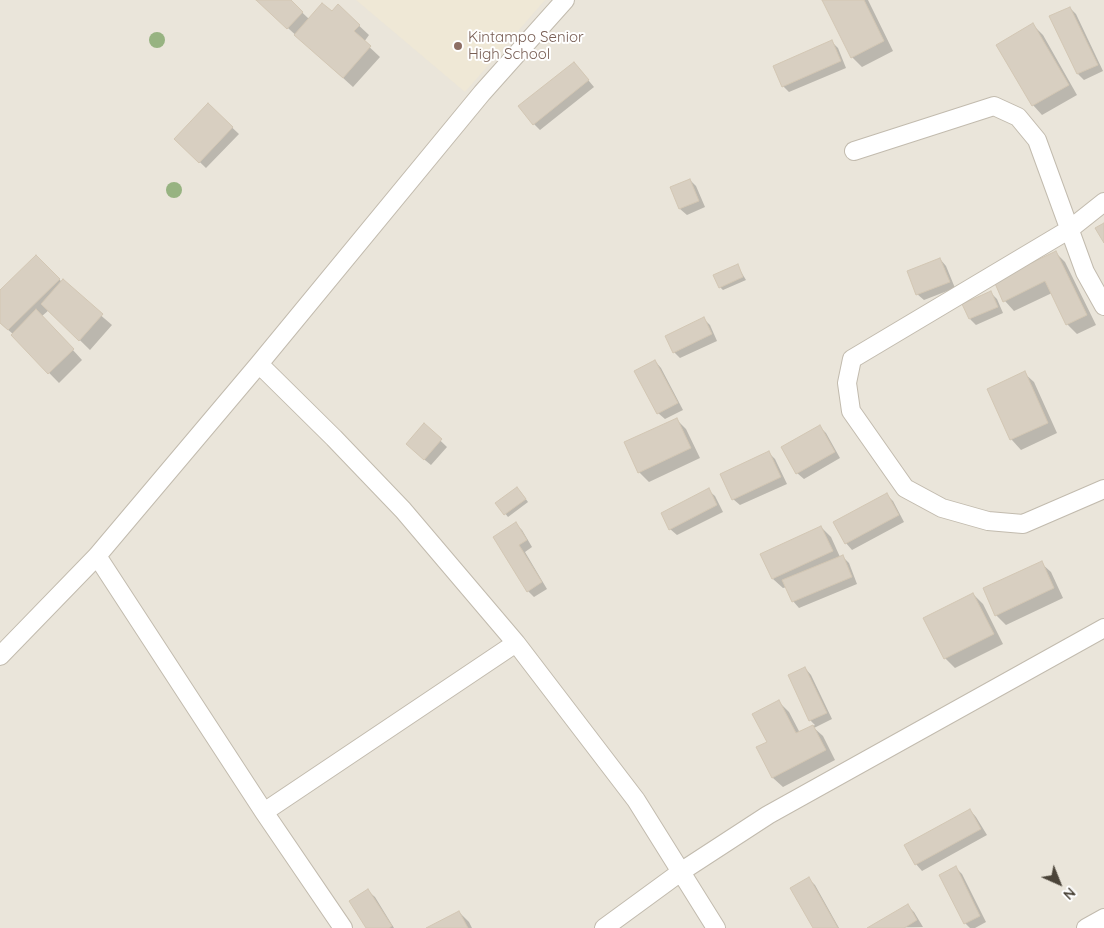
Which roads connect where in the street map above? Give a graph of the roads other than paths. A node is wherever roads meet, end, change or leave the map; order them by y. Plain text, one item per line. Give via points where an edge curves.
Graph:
1 (565, 0) edge
2 (854, 151) dead end
3 (1104, 202) edge
4 (1070, 228) junction
5 (1104, 306) edge
6 (259, 364) junction
7 (1104, 489) edge
8 (97, 556) junction
9 (1104, 628) edge
10 (516, 643) junction
11 (0, 656) edge
12 (264, 812) junction
13 (682, 871) junction
14 (1104, 918) edge
15 (343, 928) edge
16 (604, 928) edge
17 (716, 928) edge
18 (1086, 928) edge

1 - 6 street via 482,93
2 - 4 street via 994,106 1018,118 1037,140
3 - 4 street
4 - 5 street via 1085,272
4 - 7 street via 852,359 847,383 851,411 905,488 942,508 988,521 1023,524
6 - 8 street
6 - 10 street via 403,510
8 - 11 street
8 - 12 street
9 - 13 street via 768,815
10 - 12 street
10 - 13 street via 636,800
12 - 15 street
13 - 16 street
13 - 17 street
14 - 18 street

